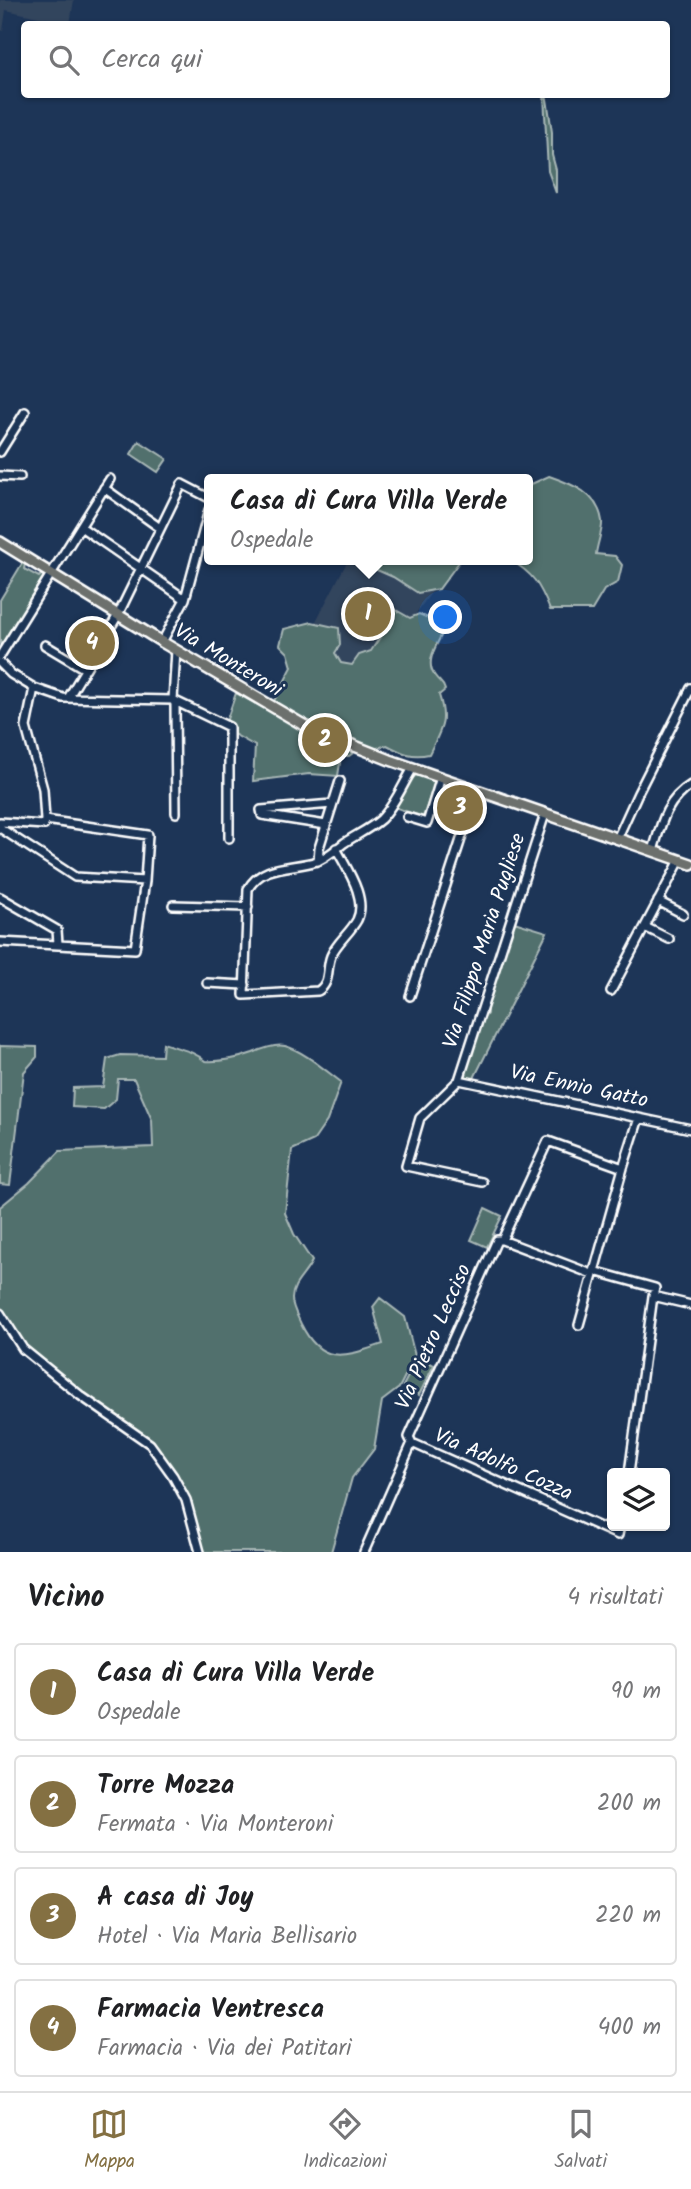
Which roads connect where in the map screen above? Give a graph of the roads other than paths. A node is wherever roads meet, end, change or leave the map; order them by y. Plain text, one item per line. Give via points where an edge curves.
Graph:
1 (25, 412) dead end
2 (0, 452) edge
3 (0, 476) edge
4 (20, 477) dead end
5 (110, 479) dead end
6 (104, 488) junction
7 (204, 495) edge
8 (81, 527) junction
9 (160, 528) junction
10 (204, 529) edge
11 (0, 542) edge
12 (141, 568) junction
13 (52, 574) junction
14 (185, 599) junction
15 (118, 615) junction
16 (162, 642) junction
17 (44, 645) dead end
18 (176, 650) junction
19 (0, 656) edge
20 (0, 663) edge
21 (85, 669) junction
22 (34, 688) junction
23 (691, 688) edge
24 (68, 698) junction
25 (173, 699) junction
26 (413, 768) junction
27 (441, 777) junction
28 (340, 781) dead end
29 (691, 785) edge
30 (477, 790) junction
31 (332, 804) junction
32 (177, 813) dead end
33 (545, 814) junction
34 (407, 817) dead end
35 (46, 820) junction
36 (0, 822) edge
37 (326, 825) junction
38 (0, 828) edge
39 (229, 838) dead end
40 (617, 839) junction
41 (336, 848) junction
42 (653, 851) junction
43 (680, 860) junction
44 (318, 861) junction
45 (691, 864) edge
46 (145, 881) junction
47 (0, 897) edge
48 (658, 901) junction
49 (173, 905) dead end
50 (248, 907) junction
51 (683, 914) dead end
52 (645, 927) junction
53 (669, 939) dead end
54 (0, 942) edge
55 (58, 944) junction
56 (207, 984) dead end
57 (245, 985) junction
58 (611, 990) dead end
59 (410, 996) dead end
60 (459, 1080) junction
61 (639, 1118) junction
62 (691, 1129) edge
63 (623, 1168) junction
64 (482, 1182) dead end
65 (502, 1240) junction
66 (593, 1273) junction
67 (653, 1296) junction
68 (691, 1305) edge
69 (0, 1313) edge
70 (579, 1325) dead end
71 (412, 1443) junction
72 (630, 1468) edge
73 (607, 1530) edge
74 (200, 1552) edge
75 (364, 1552) edge

1 - 2 street
3 - 4 street
5 - 6 street
6 - 8 street
6 - 9 street
7 - 9 street via 182,484
8 - 12 street
8 - 13 street
9 - 12 street
10 - 14 street
11 - 13 main road, Via Monteroni
12 - 14 street
12 - 15 street
13 - 15 main road, Via Monteroni
13 - 19 street
14 - 16 street
15 - 16 main road, Via Monteroni
15 - 21 street
16 - 18 main road, Via Monteroni
17 - 21 street
18 - 25 street
18 - 26 main road, Via Monteroni via 307,727
20 - 22 street
21 - 24 street
22 - 24 street
22 - 35 street via 26,727 43,789
23 - 40 street
24 - 25 street
25 - 32 street
25 - 39 street via 229,727
26 - 27 main road, Via Monteroni
26 - 41 street via 380,820
27 - 30 main road, Via Monteroni
27 - 34 street via 426,823
28 - 31 street
29 - 42 street via 666,810
30 - 33 main road, Via Monteroni
30 - 59 street
31 - 37 street
31 - 37 street via 261,810 262,816
33 - 40 main road, Via Monteroni
33 - 60 street, Via Filippo Maria Pugliese
35 - 36 street via 44,825
35 - 46 street via 148,835
37 - 44 street
38 - 46 street via 75,877
40 - 42 main road, Via Monteroni
41 - 44 street
41 - 57 street via 359,911 331,956 323,989 244,995
42 - 43 main road, Via Monteroni
43 - 45 main road, Via Monteroni
43 - 48 street
44 - 50 street via 261,874 248,889
46 - 55 street via 135,949
47 - 55 street via 57,930
48 - 51 street
48 - 52 street
49 - 50 street
50 - 57 street
52 - 53 street
52 - 58 street
54 - 55 street
56 - 57 street
60 - 61 street, Via Ennio Gatto
60 - 64 street via 420,1118 406,1166
61 - 62 street, Via Ennio Gatto
61 - 63 street
63 - 65 street, Via Pietro Lecciso via 548,1141
63 - 66 street
65 - 66 street
65 - 71 street, Via Pietro Lecciso via 497,1240 408,1437
66 - 67 street via 655,1289
66 - 70 street
67 - 68 street
67 - 72 street
69 - 74 street via 23,1349 150,1444 186,1500
71 - 73 street, Via Adolfo Cozza
71 - 75 street, Via Pietro Lecciso

